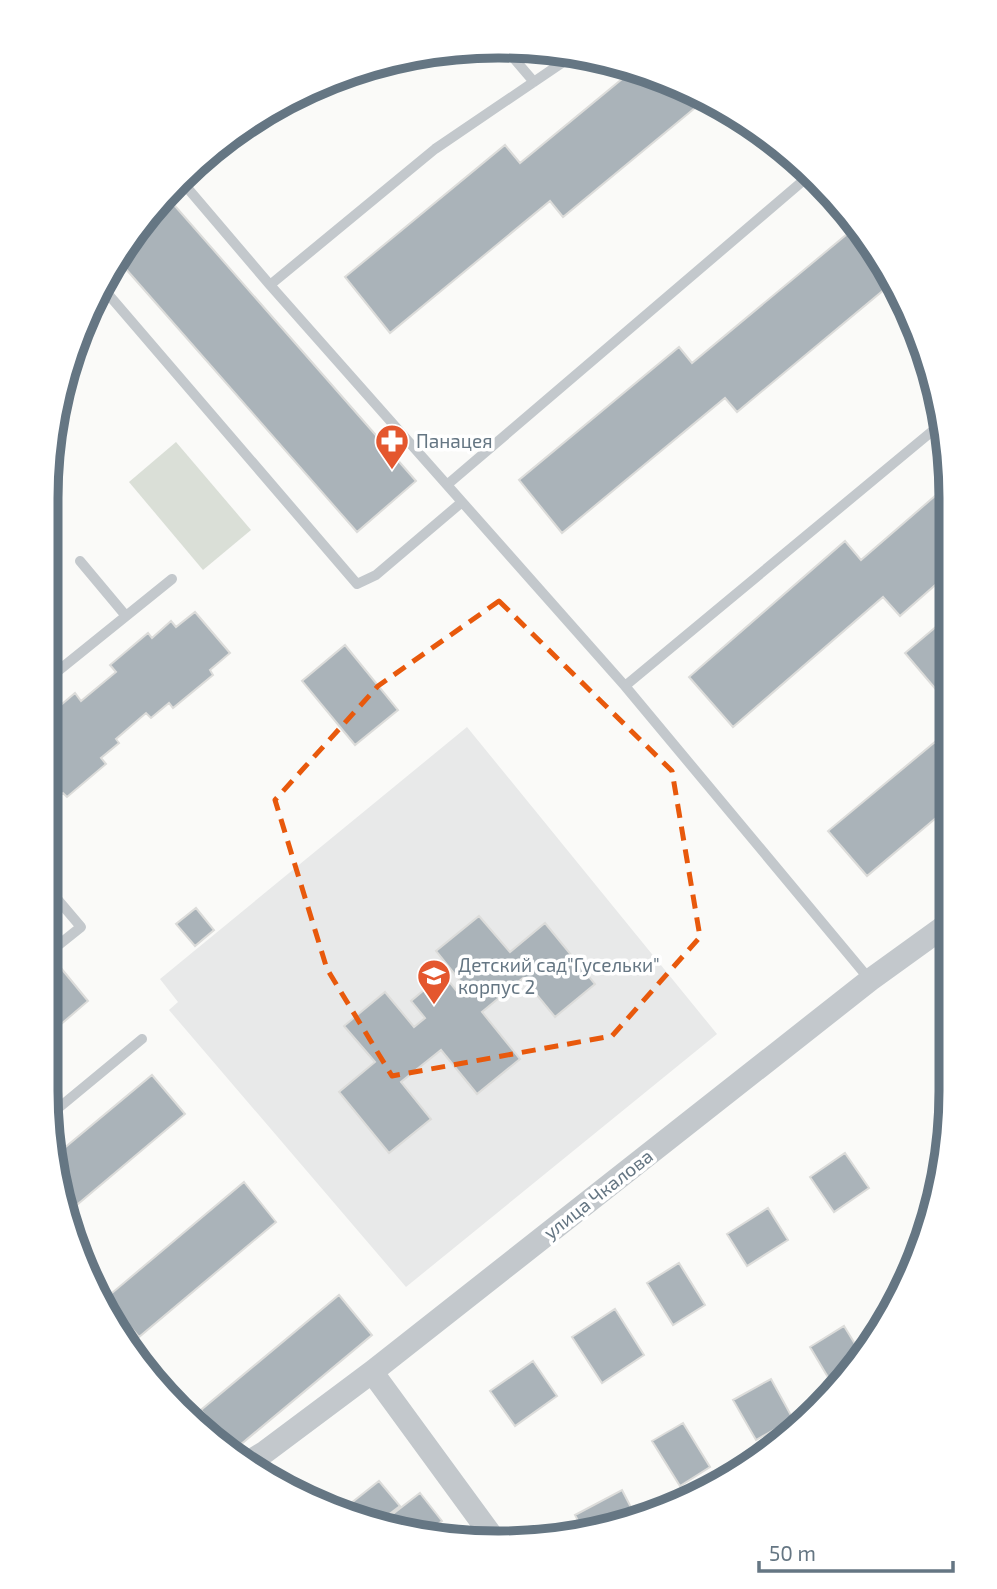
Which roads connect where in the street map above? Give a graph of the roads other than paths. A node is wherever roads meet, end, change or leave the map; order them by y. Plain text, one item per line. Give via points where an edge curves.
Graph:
1 (514, 59) edge
2 (562, 63) edge
3 (534, 82) junction
4 (803, 181) edge
5 (187, 187) edge
6 (270, 285) junction
7 (108, 294) edge
8 (933, 430) edge
9 (447, 484) junction
10 (462, 502) junction
11 (80, 561) dead end
12 (172, 579) dead end
13 (126, 616) junction
14 (58, 671) edge
15 (625, 686) junction
16 (58, 900) edge
17 (939, 930) edge
18 (58, 945) edge
19 (870, 981) junction
20 (142, 1039) dead end
21 (59, 1108) edge
22 (372, 1372) junction
23 (255, 1458) edge
24 (488, 1531) edge

1 - 3 lane
2 - 3 lane
3 - 6 lane via 435,149
4 - 9 lane
5 - 6 lane
6 - 9 lane
7 - 10 lane via 358,584 376,575
8 - 15 lane
9 - 10 lane
10 - 15 lane
11 - 13 lane
12 - 13 lane
13 - 14 lane
15 - 19 lane
16 - 18 lane via 80,927
17 - 19 street, улица Чкалова
19 - 22 street, улица Чкалова
20 - 21 lane
22 - 23 street, улица Чкалова
22 - 24 street

